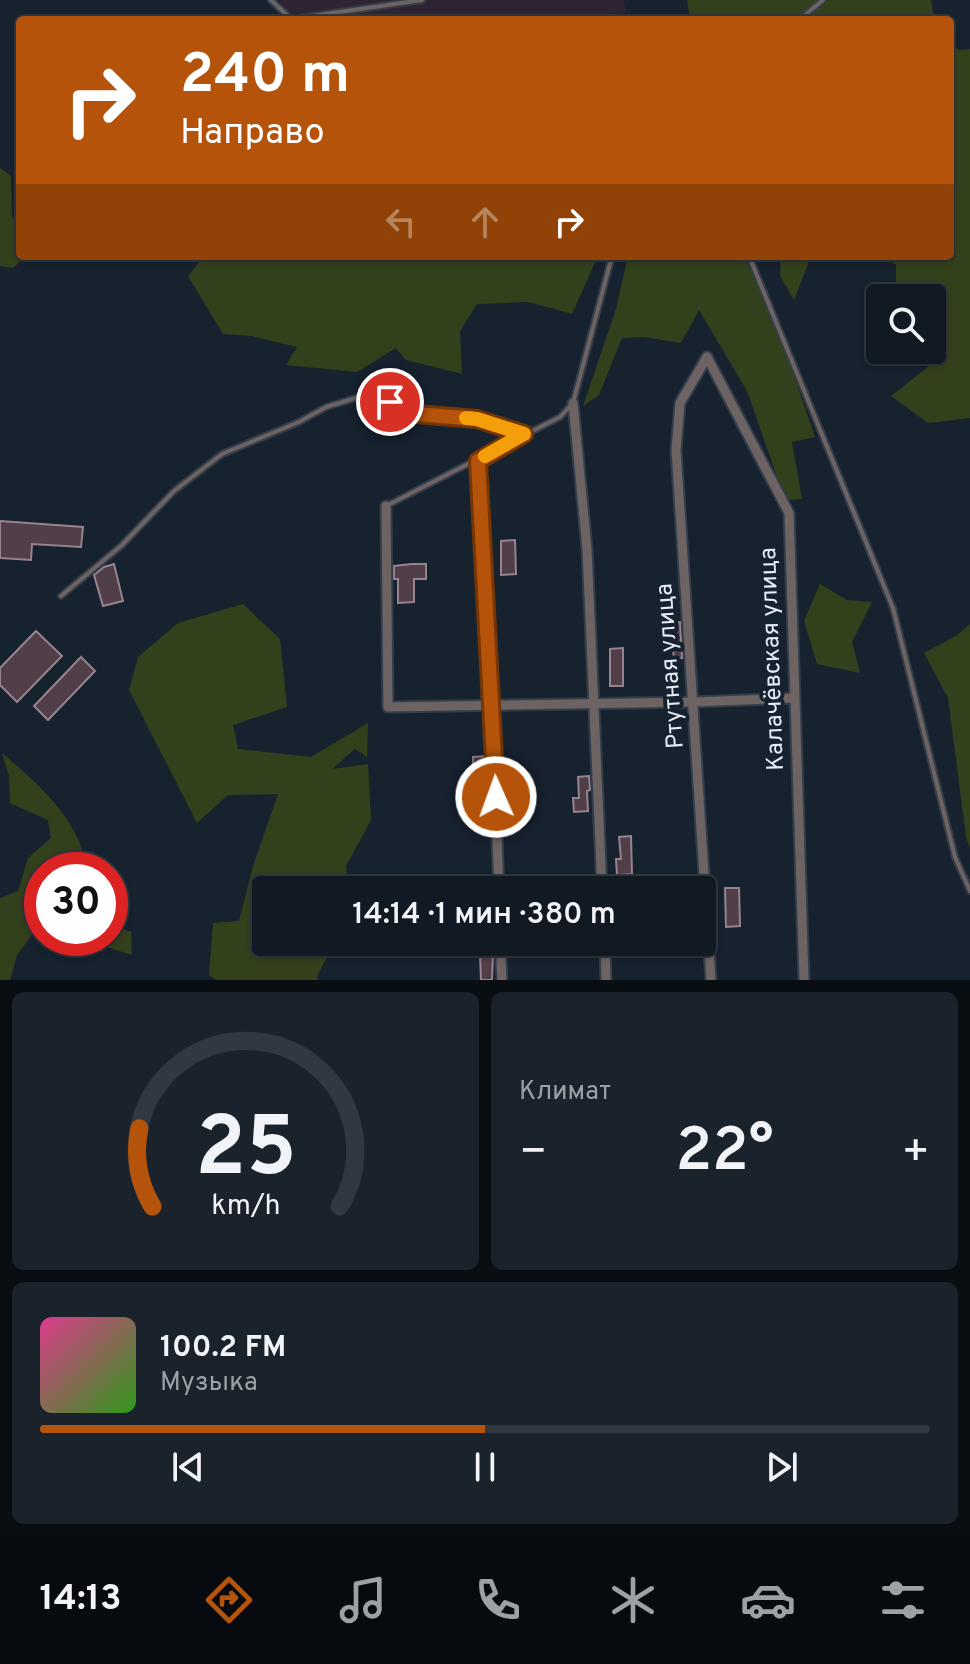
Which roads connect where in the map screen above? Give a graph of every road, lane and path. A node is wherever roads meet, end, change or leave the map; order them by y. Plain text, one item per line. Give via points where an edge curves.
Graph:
1 (271, 0) edge
2 (422, 0) edge
3 (823, 0) edge
4 (288, 16) edge
5 (312, 16) edge
6 (804, 16) edge
7 (611, 260) edge
8 (751, 260) edge
9 (707, 357) joint
10 (573, 403) junction
11 (524, 434) junction
12 (478, 461) junction
13 (386, 506) joint
14 (61, 596) dead end
15 (793, 698) junction
16 (593, 702) junction
17 (694, 702) junction
18 (492, 705) junction
19 (498, 876) edge
20 (601, 876) edge
21 (970, 891) edge
22 (501, 956) edge
23 (605, 956) edge
24 (502, 980) edge
25 (606, 980) edge
26 (711, 980) edge
27 (804, 980) edge

1 - 4 lane
2 - 5 lane
3 - 6 lane
7 - 10 lane
8 - 21 lane via 893,608 955,857
9 - 15 street, Калачёвская улица via 789,513
9 - 17 street, Ртутная улица via 680,403 676,450
10 - 11 lane via 560,417
10 - 16 street via 587,549
11 - 12 lane
11 - 14 lane via 477,419 416,414 390,402 359,397 326,407 222,454 174,491 122,545
12 - 13 lane
12 - 18 street
13 - 18 street via 387,704
15 - 17 street
15 - 27 street, Калачёвская улица
16 - 17 street
16 - 18 street
16 - 20 street
17 - 26 street, Ртутная улица
18 - 19 street
22 - 24 street
23 - 25 street

